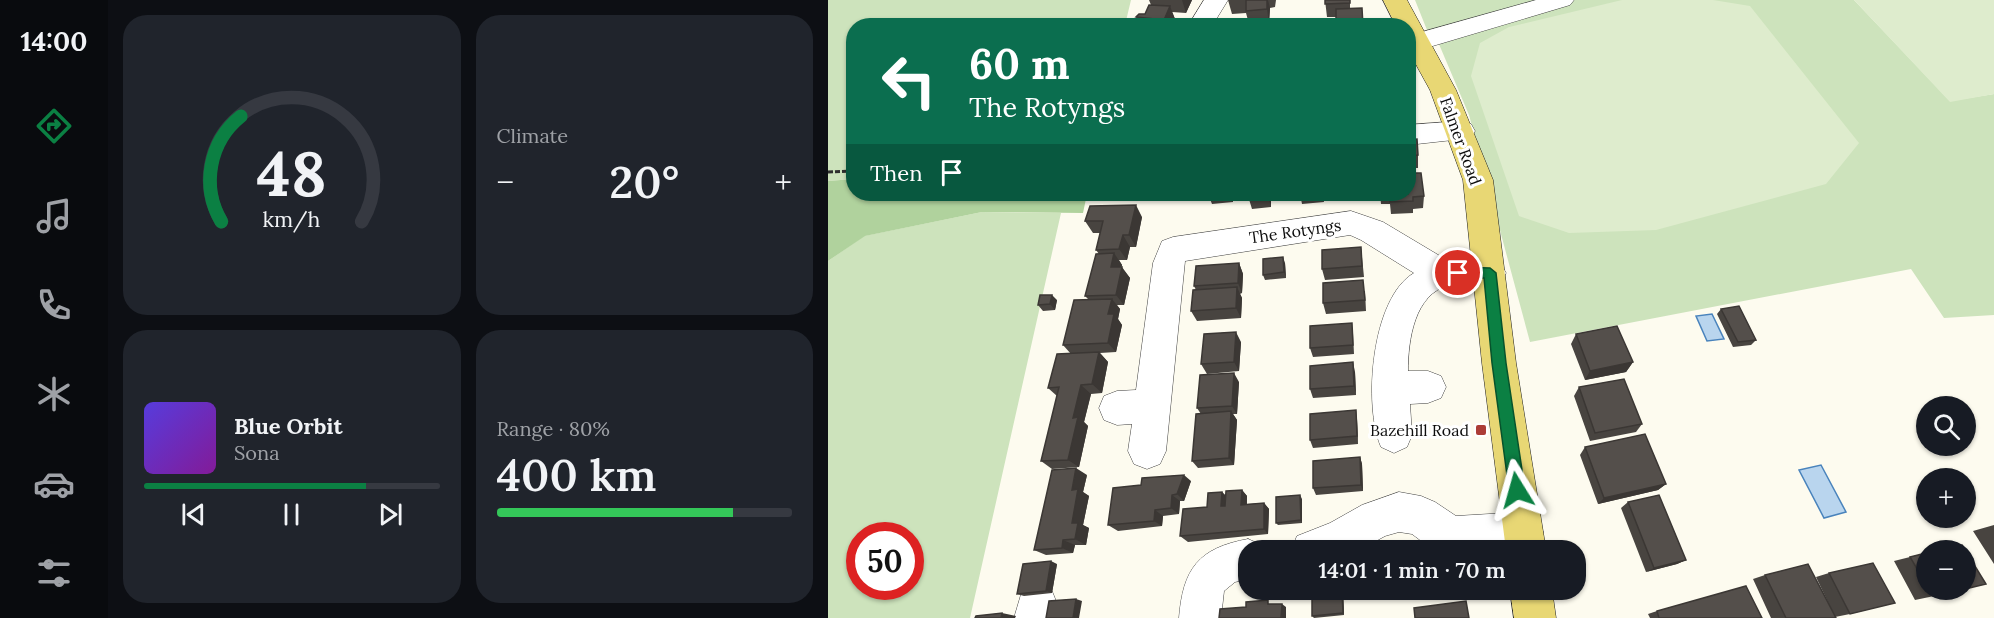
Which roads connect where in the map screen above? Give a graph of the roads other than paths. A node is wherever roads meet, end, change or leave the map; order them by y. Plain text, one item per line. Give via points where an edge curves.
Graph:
1 (1216, 0) edge
2 (1395, 0) edge
3 (1562, 0) edge
4 (1205, 18) edge
5 (1404, 18) edge
6 (1416, 30) edge
7 (1416, 40) edge
8 (1461, 131) junction
9 (1416, 134) edge
10 (1441, 273) junction
11 (1490, 273) junction
12 (1428, 387) dead end
13 (1391, 388) junction
14 (1152, 405) junction
15 (1117, 408) dead end
16 (1394, 435) dead end
17 (1147, 451) dead end
18 (1340, 540) edge
19 (1511, 540) edge
20 (1525, 540) edge
21 (1238, 560) edge
22 (1532, 600) edge
23 (1200, 618) edge
24 (1535, 618) edge

1 - 4 street
2 - 5 main road, Falmer Road
3 - 6 street
7 - 8 main road, Falmer Road
8 - 9 street
8 - 11 main road, Falmer Road via 1478,180
10 - 11 street
10 - 13 street via 1416,291 1400,315 1390,350
10 - 14 street, The Rotyngs via 1372,231 1351,223 1173,237
11 - 20 main road, Falmer Road
12 - 13 street
13 - 16 street
14 - 15 street
14 - 17 street, The Rotyngs
18 - 19 street via 1377,519 1399,512 1421,516 1456,536
21 - 23 street via 1229,561 1211,573 1201,597
22 - 24 main road

